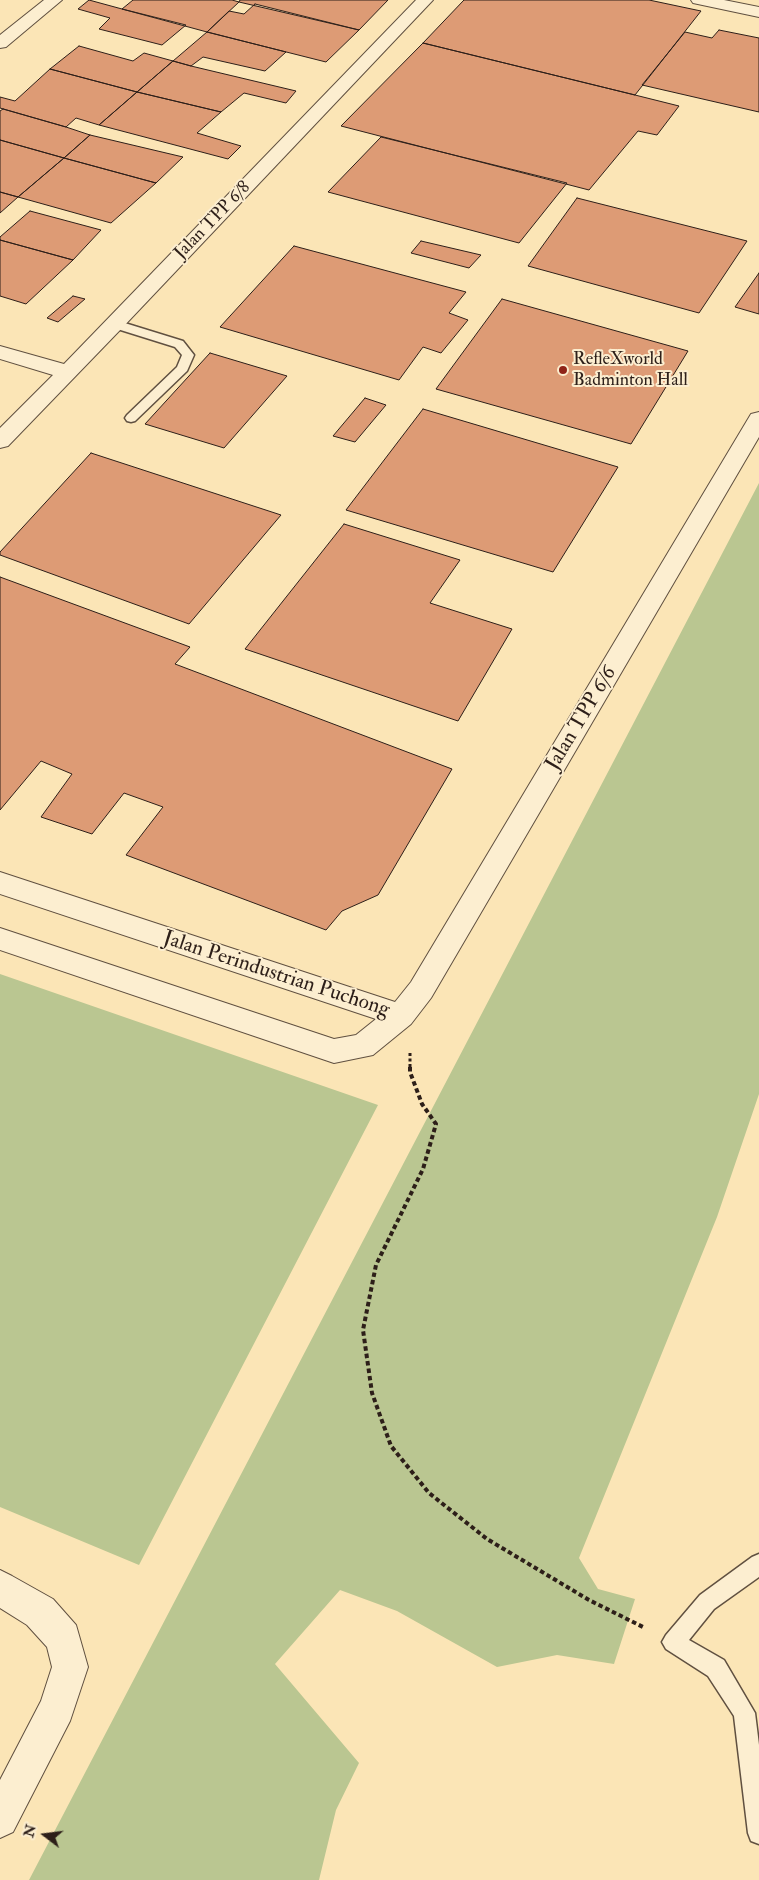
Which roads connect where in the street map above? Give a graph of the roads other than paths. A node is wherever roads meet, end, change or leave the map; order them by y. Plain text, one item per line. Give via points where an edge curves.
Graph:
1 (54, 0) edge
2 (424, 0) edge
3 (699, 0) edge
4 (759, 12) edge
5 (0, 43) edge
6 (115, 324) junction
7 (0, 352) edge
8 (67, 372) junction
9 (131, 418) dead end
10 (759, 419) edge
11 (0, 441) edge
12 (0, 883) edge
13 (0, 939) edge
14 (401, 1016) junction
15 (759, 1564) edge
16 (0, 1588) edge
17 (0, 1819) edge
18 (759, 1833) edge

1 - 5 street
2 - 6 street, Jalan TPP 6/8
3 - 4 street
6 - 8 street, Jalan TPP 6/8
6 - 9 lane via 178,344 188,354 184,368
7 - 8 street
8 - 11 street, Jalan TPP 6/8
10 - 14 street, Jalan TPP 6/6 via 421,990
12 - 14 street, Jalan Perindustrian Puchong
13 - 14 street, Jalan Perindustrian Puchong via 334,1051 363,1046
15 - 18 lane via 706,1602 673,1642 716,1668 744,1713
16 - 17 street via 40,1612 63,1638 70,1666 57,1708

